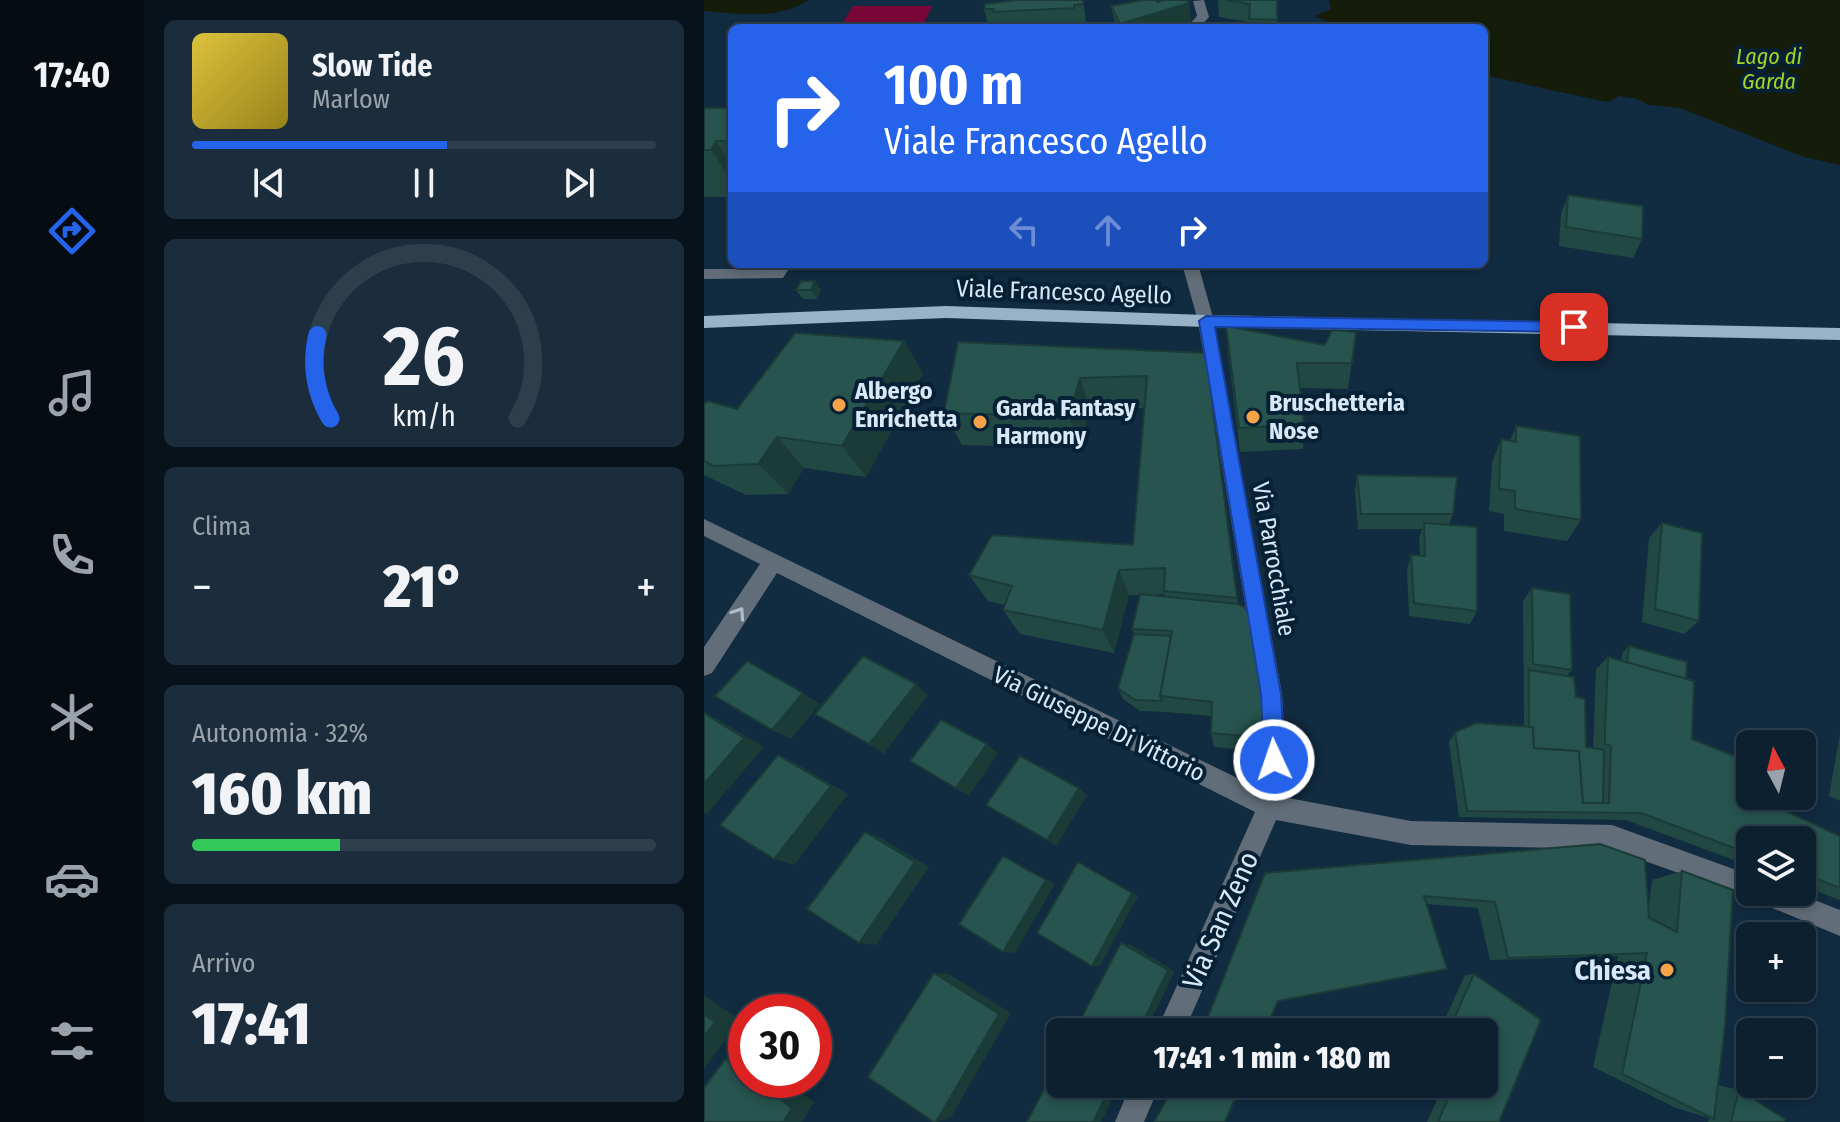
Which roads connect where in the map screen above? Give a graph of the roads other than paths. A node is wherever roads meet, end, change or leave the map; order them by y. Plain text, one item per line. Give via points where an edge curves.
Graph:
1 (1199, 1) edge
2 (1196, 24) edge
3 (782, 268) edge
4 (1191, 268) edge
5 (704, 274) edge
6 (1206, 321) junction
7 (709, 323) edge
8 (1840, 334) edge
9 (704, 527) edge
10 (774, 560) junction
11 (704, 666) edge
12 (1270, 807) junction
13 (1736, 883) edge
14 (1797, 906) edge
15 (1840, 923) edge
16 (1176, 1018) edge
17 (1140, 1098) edge
18 (1129, 1122) edge

1 - 2 street via 1203,17
3 - 5 street via 778,274
4 - 6 street, Via Parrocchiale
6 - 7 main road, Viale Francesco Agello via 946,312
6 - 8 main road, Viale Francesco Agello
6 - 12 street, Via Parrocchiale via 1271,694
9 - 10 street, Via Giuseppe Di Vittorio
11 -> 10 street
10 - 12 street, Via Giuseppe Di Vittorio
12 - 13 street, Via Giuseppe Di Vittorio via 1411,833 1612,837
12 - 16 street, Via San Zeno
14 - 15 street
17 - 18 street

